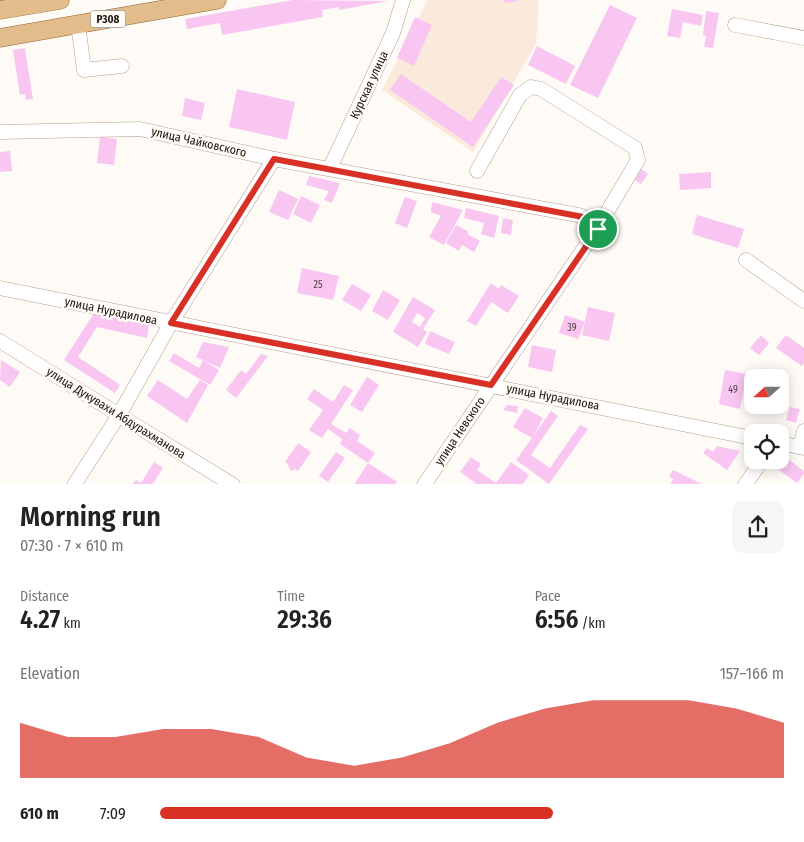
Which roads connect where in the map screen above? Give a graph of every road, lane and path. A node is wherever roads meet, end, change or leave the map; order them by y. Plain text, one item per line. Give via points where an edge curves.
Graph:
1 (60, 0) edge
2 (217, 0) edge
3 (403, 0) edge
4 (0, 10) edge
5 (78, 24) junction
6 (735, 25) dead end
7 (0, 38) edge
8 (804, 38) edge
9 (122, 66) dead end
10 (0, 132) edge
11 (274, 159) junction
12 (330, 168) junction
13 (478, 171) dead end
14 (598, 229) junction
15 (746, 260) dead end
16 (0, 288) edge
17 (804, 301) edge
18 (171, 323) junction
19 (0, 341) edge
20 (491, 385) junction
21 (119, 416) junction
22 (804, 431) edge
23 (744, 436) edge
24 (789, 445) edge
25 (802, 448) edge
26 (756, 469) edge
27 (74, 484) edge
28 (233, 484) edge
29 (424, 484) edge
30 (746, 484) edge

1 - 4 main road
2 - 5 main road, P308
3 - 12 street, Курская улица via 393,33
5 - 7 main road, P308
5 - 9 street via 84,70
6 - 8 street
10 - 11 street, улица Чайковского via 140,129
11 - 12 street, улица Чайковского
11 - 18 street
12 - 14 street, улица Чайковского via 578,216 591,219
13 - 14 street, улица Невского via 520,95 531,88 541,89 634,148 638,160
14 - 20 street, улица Невского
15 - 17 street
16 - 18 street, улица Нурадилова
18 - 20 street, улица Нурадилова
18 - 21 street
19 - 21 street, улица Дукувахи Абдурахманова
20 - 23 street, улица Нурадилова
20 - 29 street, улица Невского
21 - 27 street
21 - 28 street, улица Дукувахи Абдурахманова
22 - 25 street
24 - 25 street
26 - 30 street

